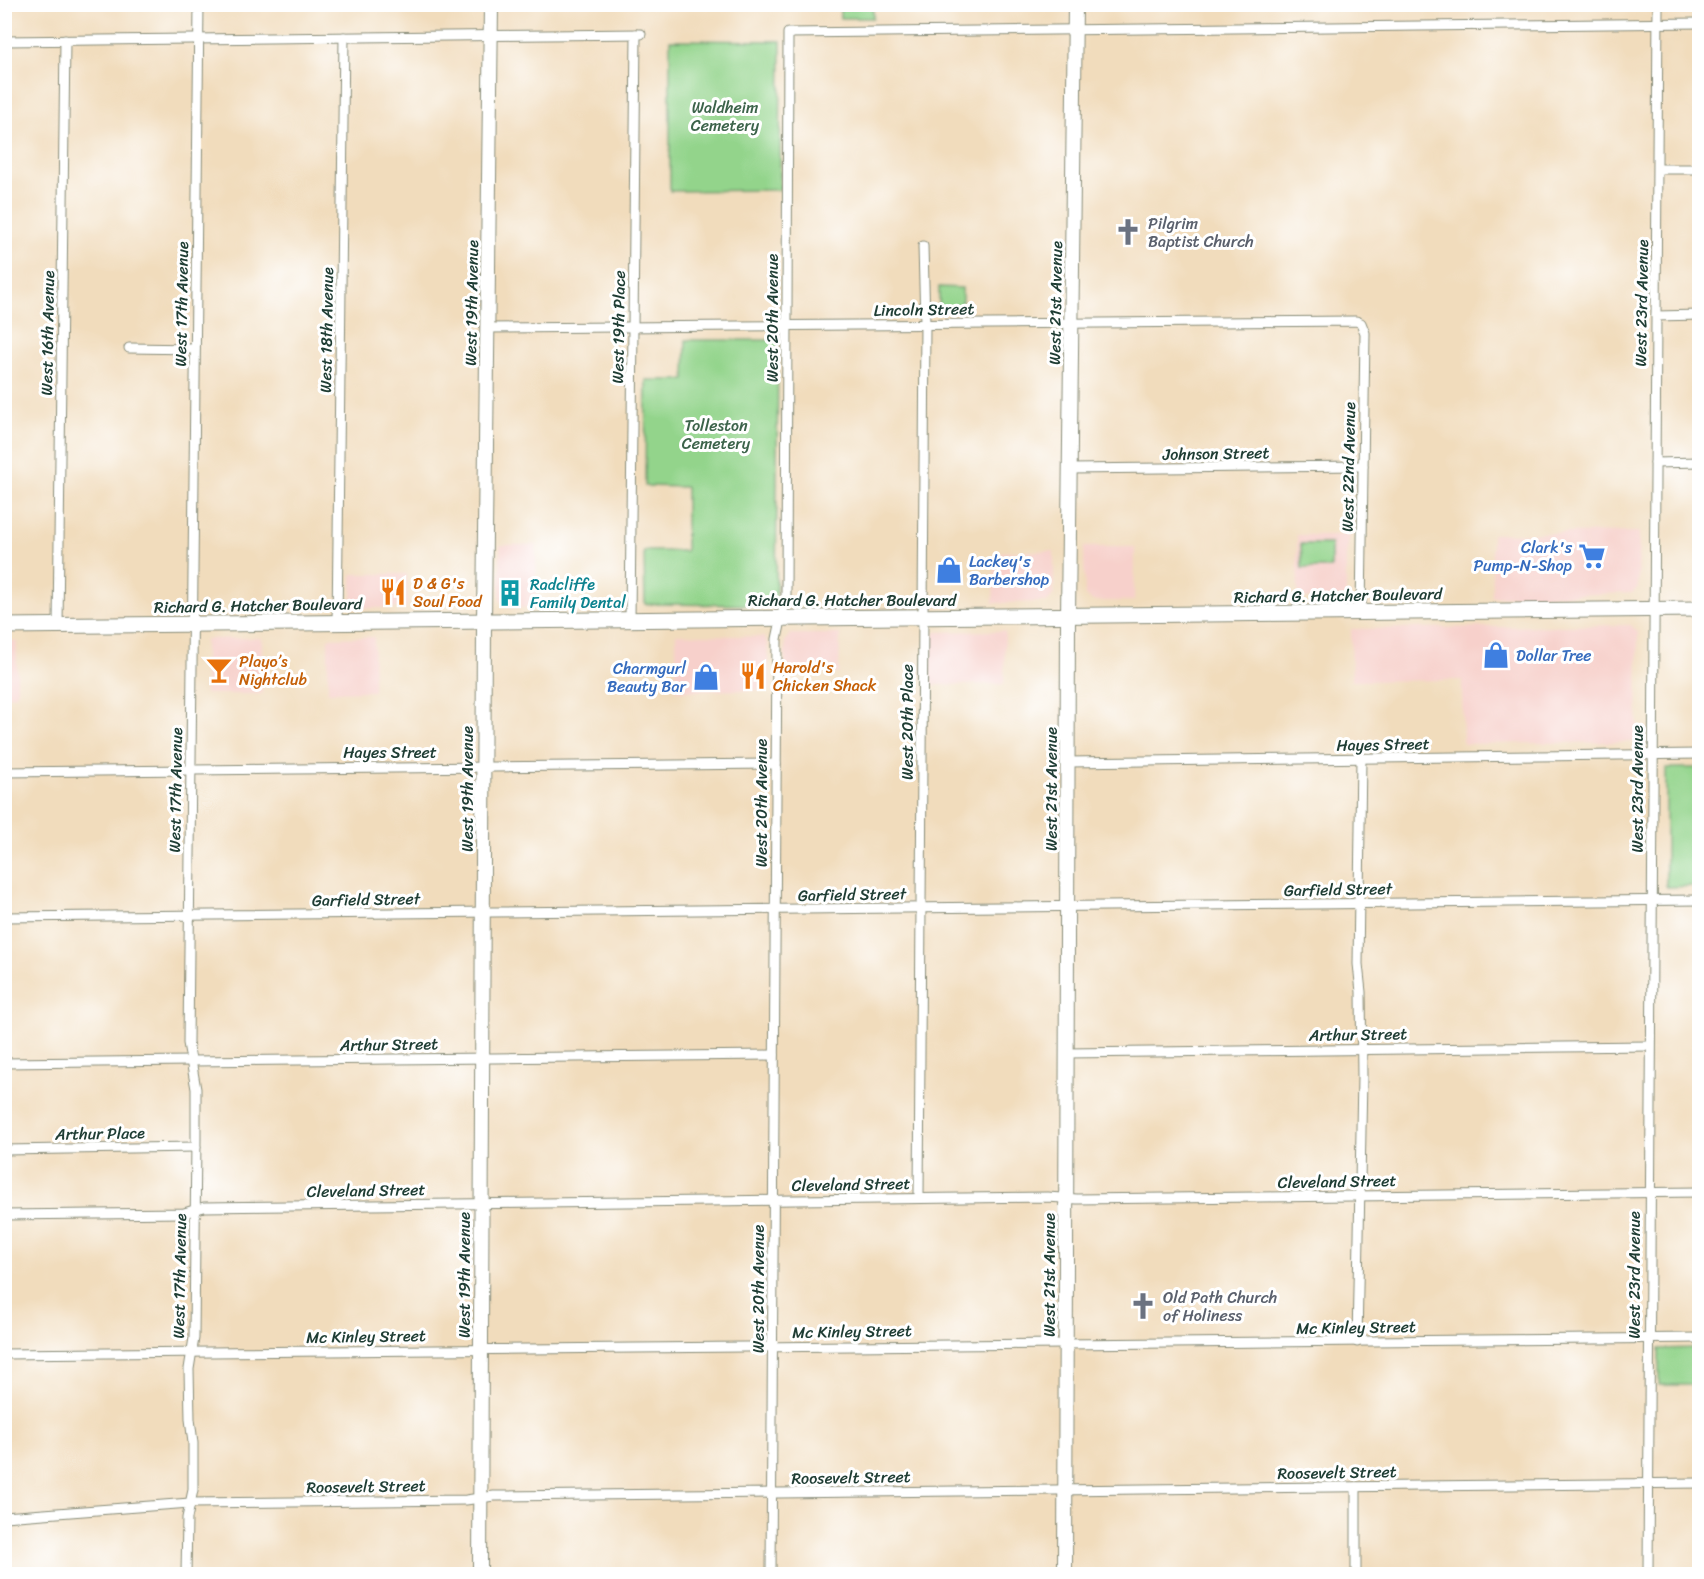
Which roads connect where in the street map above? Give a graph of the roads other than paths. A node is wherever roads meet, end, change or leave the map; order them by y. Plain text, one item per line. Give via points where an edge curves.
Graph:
1 (199, 4) edge
2 (491, 4) edge
3 (1075, 4) edge
4 (1658, 4) edge
5 (1660, 23) junction
6 (1700, 23) edge
7 (1075, 30) junction
8 (491, 36) junction
9 (344, 37) junction
10 (198, 39) junction
11 (64, 40) junction
12 (4, 41) edge
13 (1658, 169) junction
14 (1700, 169) edge
15 (923, 246) dead end
16 (1700, 315) edge
17 (1656, 316) junction
18 (1071, 322) junction
19 (926, 323) junction
20 (1361, 323) joint
21 (787, 325) junction
22 (632, 327) junction
23 (487, 328) junction
24 (129, 348) dead end
25 (195, 349) junction
26 (1700, 462) edge
27 (1654, 463) junction
28 (1363, 466) junction
29 (1070, 469) junction
30 (1653, 609) junction
31 (1700, 609) edge
32 (1361, 612) junction
33 (1068, 616) junction
34 (922, 617) junction
35 (782, 618) junction
36 (630, 620) junction
37 (484, 621) junction
38 (338, 622) junction
39 (192, 624) junction
40 (58, 625) junction
41 (4, 626) edge
42 (1700, 754) edge
43 (1652, 755) junction
44 (1361, 759) junction
45 (1068, 762) junction
46 (776, 764) junction
47 (483, 767) junction
48 (191, 768) junction
49 (4, 772) edge
50 (1651, 900) junction
51 (1700, 900) edge
52 (1359, 904) junction
53 (921, 908) junction
54 (1067, 908) junction
55 (775, 910) junction
56 (483, 913) junction
57 (189, 916) junction
58 (4, 918) edge
59 (1650, 1046) junction
60 (1361, 1049) junction
61 (1066, 1053) junction
62 (774, 1055) junction
63 (482, 1058) junction
64 (191, 1061) junction
65 (4, 1063) edge
66 (196, 1147) junction
67 (4, 1150) edge
68 (1649, 1192) junction
69 (1700, 1192) edge
70 (1359, 1195) junction
71 (919, 1197) junction
72 (1066, 1198) junction
73 (773, 1201) junction
74 (481, 1204) junction
75 (195, 1209) junction
76 (4, 1215) edge
77 (1649, 1338) junction
78 (1700, 1338) edge
79 (1357, 1342) junction
80 (1065, 1345) junction
81 (772, 1347) junction
82 (480, 1350) junction
83 (192, 1353) junction
84 (4, 1354) edge
85 (1700, 1483) edge
86 (1648, 1484) junction
87 (1356, 1487) junction
88 (1065, 1490) junction
89 (772, 1493) junction
90 (480, 1498) junction
91 (190, 1503) junction
92 (4, 1517) edge
93 (186, 1575) edge
94 (480, 1575) edge
95 (771, 1575) edge
96 (1065, 1575) edge
97 (1356, 1575) edge
98 (1648, 1575) edge

1 - 10 street, West 17th Avenue
2 - 8 street, West 19th Avenue
3 - 7 street, West 21st Avenue
4 - 5 street, West 23rd Avenue
5 - 6 street
5 - 7 street
5 - 13 street, West 23rd Avenue
7 - 18 street, West 21st Avenue
7 - 21 street, West 20th Avenue via 788,33
8 - 9 street
8 - 22 street, West 19th Place via 638,34
8 - 23 street, West 19th Avenue
9 - 10 street
9 - 38 street, West 18th Avenue
10 - 11 street
10 - 25 street, West 17th Avenue
11 - 12 street
11 - 40 street, West 16th Avenue
13 - 14 street
13 - 17 street, West 23rd Avenue
15 - 19 street, West 20th Place
16 - 17 street
17 - 27 street, West 23rd Avenue
18 - 19 street, Lincoln Street
18 - 20 street, Lincoln Street
18 - 29 street, West 21st Avenue
19 - 21 street, Lincoln Street
19 - 34 street, West 20th Place
20 - 28 street, West 22nd Avenue via 1365,333
21 - 22 street, Lincoln Street
21 - 35 street, West 20th Avenue via 786,597
22 - 23 street, Lincoln Street
22 - 36 street, West 19th Place
23 - 37 street, West 19th Avenue
24 - 25 street
25 - 39 street, West 17th Avenue
26 - 27 street
27 - 30 street, West 23rd Avenue
28 - 29 street, Johnson Street
28 - 32 street, West 22nd Avenue
29 - 33 street, West 21st Avenue
30 - 31 main road, Richard G. Hatcher Boulevard
30 - 32 main road, Richard G. Hatcher Boulevard
30 - 43 street, West 23rd Avenue
32 - 33 main road, Richard G. Hatcher Boulevard
33 - 34 main road, Richard G. Hatcher Boulevard
33 - 45 street, West 21st Avenue
34 - 35 main road, Richard G. Hatcher Boulevard
34 - 53 street, West 20th Place
35 - 36 main road, Richard G. Hatcher Boulevard
35 - 46 street, West 20th Avenue via 777,639
36 - 37 main road, Richard G. Hatcher Boulevard
37 - 38 main road, Richard G. Hatcher Boulevard
37 - 47 street, West 19th Avenue
38 - 39 main road, Richard G. Hatcher Boulevard
39 - 40 main road, Richard G. Hatcher Boulevard
39 - 48 street, West 17th Avenue
40 - 41 main road, Richard G. Hatcher Boulevard
42 - 43 street, Hayes Street
43 - 44 street, Hayes Street
43 - 50 street, West 23rd Avenue
44 - 45 street, Hayes Street
44 - 52 street
45 - 54 street, West 21st Avenue
46 - 47 street, Hayes Street
46 - 55 street, West 20th Avenue
47 - 48 street, Hayes Street
47 - 56 street, West 19th Avenue
48 - 49 street, Hayes Street
48 - 57 street, West 17th Avenue
50 - 51 street, Garfield Street
50 - 52 street, Garfield Street
50 - 59 street, West 23rd Avenue
52 - 54 street, Garfield Street
52 - 60 street
53 - 54 street, Garfield Street
53 - 55 street, Garfield Street
53 - 71 street, West 20th Place
54 - 61 street, West 21st Avenue
55 - 56 street, Garfield Street
55 - 62 street, West 20th Avenue
56 - 57 street, Garfield Street
56 - 63 street, West 19th Avenue
57 - 58 street, Garfield Street
57 - 64 street, West 17th Avenue
59 - 60 street, Arthur Street
59 - 68 street, West 23rd Avenue
60 - 61 street, Arthur Street
60 - 70 street
61 - 72 street, West 21st Avenue
62 - 63 street, Arthur Street
62 - 73 street, West 20th Avenue
63 - 64 street, Arthur Street
63 - 74 street, West 19th Avenue
64 - 65 street, Arthur Street
64 - 66 street, West 17th Avenue via 196,1089
66 - 67 street, Arthur Place
66 - 75 street, West 17th Avenue
68 - 69 street, Cleveland Street
68 - 70 street, Cleveland Street
68 - 77 street, West 23rd Avenue
70 - 72 street, Cleveland Street
70 - 79 street
71 - 72 street, Cleveland Street
71 - 73 street, Cleveland Street
72 - 80 street, West 21st Avenue
73 - 74 street, Cleveland Street
73 - 81 street, West 20th Avenue
74 - 75 street, Cleveland Street
74 - 82 street, West 19th Avenue
75 - 76 street, Cleveland Street via 184,1213
75 - 83 street, West 17th Avenue
77 - 78 street, Mc Kinley Street
77 - 79 street, Mc Kinley Street
77 - 86 street, West 23rd Avenue
79 - 80 street, Mc Kinley Street
80 - 81 street, Mc Kinley Street
80 - 88 street, West 21st Avenue
81 - 82 street, Mc Kinley Street
81 - 89 street, West 20th Avenue
82 - 83 street, Mc Kinley Street
82 - 90 street, West 19th Avenue
83 - 84 street, Mc Kinley Street
83 - 91 street, West 17th Avenue
85 - 86 street, Roosevelt Street
86 - 87 street, Roosevelt Street
86 - 98 street, West 23rd Avenue
87 - 88 street, Roosevelt Street
87 - 97 street
88 - 89 street, Roosevelt Street
88 - 96 street, West 21st Avenue
89 - 90 street, Roosevelt Street
89 - 95 street, West 20th Avenue
90 - 91 street, Roosevelt Street
90 - 94 street, West 19th Avenue
91 - 92 street, Roosevelt Street
91 - 93 street, West 17th Avenue

